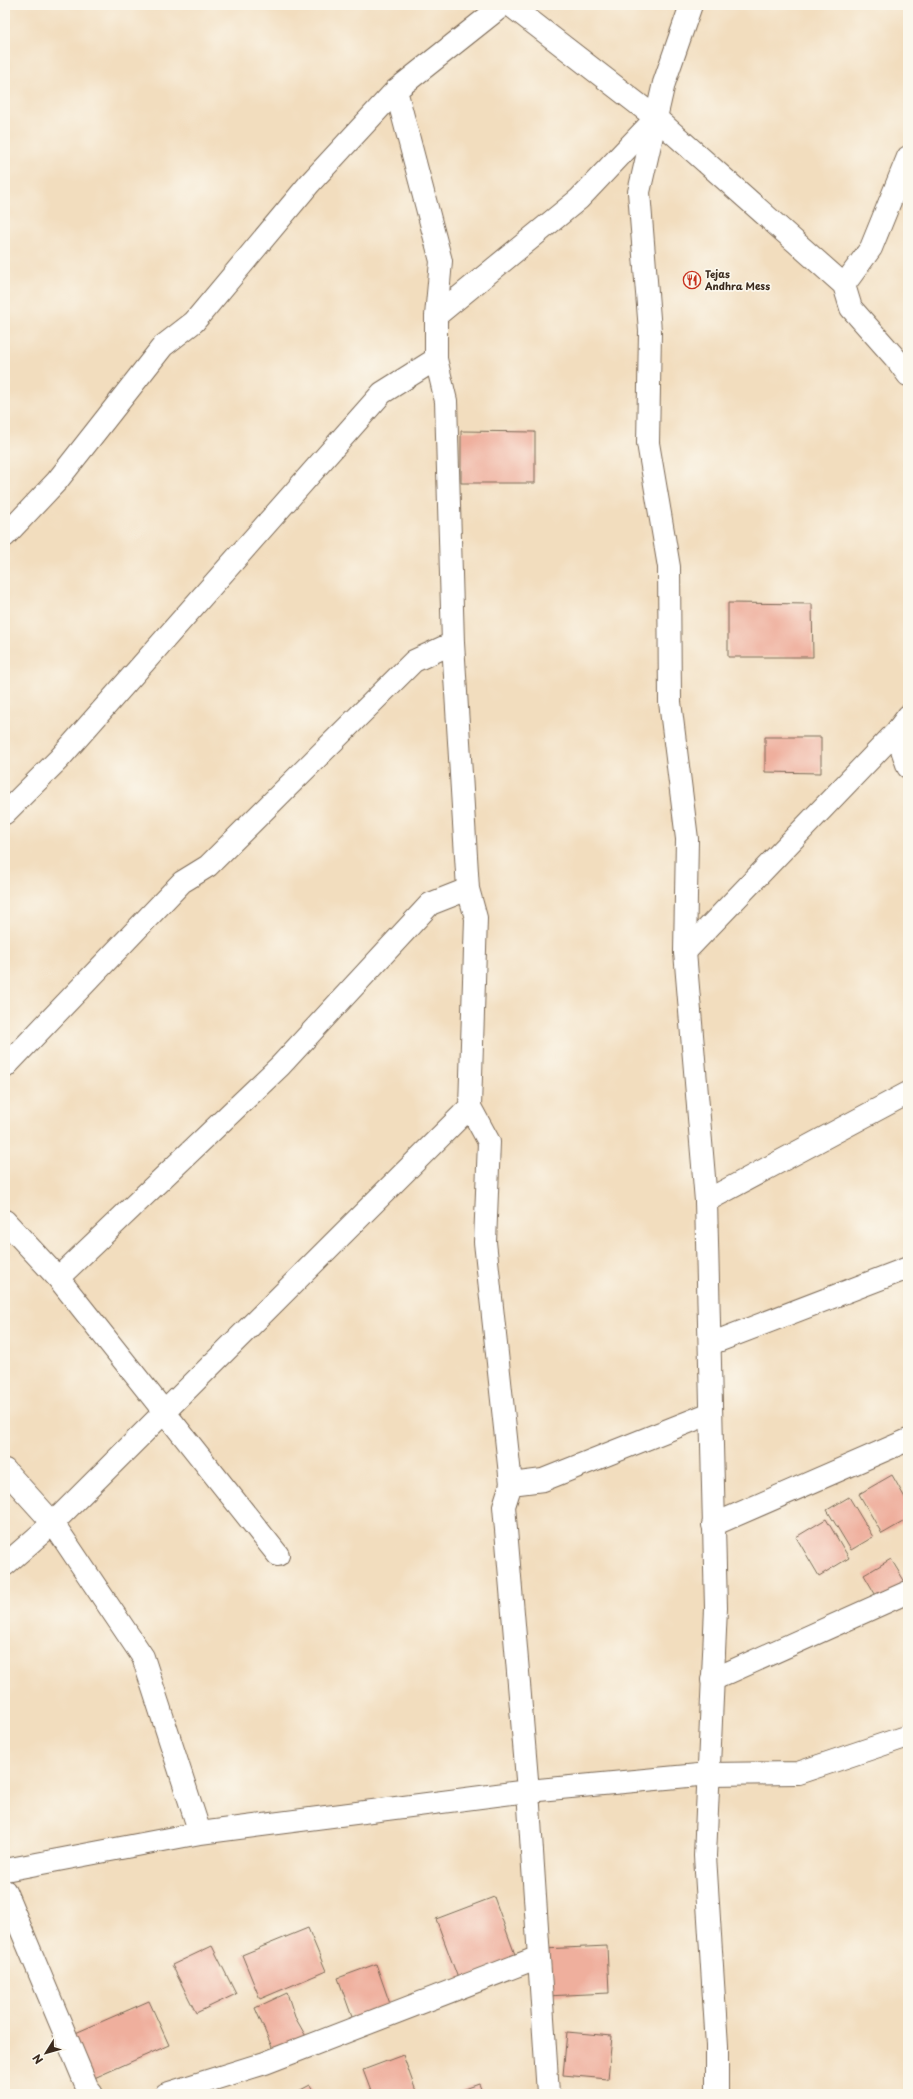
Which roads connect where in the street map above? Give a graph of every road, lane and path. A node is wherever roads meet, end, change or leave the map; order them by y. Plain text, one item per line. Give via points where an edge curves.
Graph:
1 (503, 5) edge
2 (510, 5) edge
3 (691, 5) edge
4 (396, 90) junction
5 (656, 118) junction
6 (908, 156) edge
7 (844, 285) junction
8 (436, 316) junction
9 (436, 359) junction
10 (908, 375) edge
11 (5, 536) edge
12 (452, 643) junction
13 (902, 724) edge
14 (908, 767) edge
15 (5, 813) edge
16 (468, 889) junction
17 (685, 952) junction
18 (5, 1067) edge
19 (908, 1093) edge
20 (470, 1107) junction
21 (706, 1201) junction
22 (5, 1221) edge
23 (908, 1268) edge
24 (58, 1278) junction
25 (710, 1344) junction
26 (163, 1412) junction
27 (711, 1413) junction
28 (908, 1440) edge
29 (5, 1470) edge
30 (511, 1484) junction
31 (53, 1523) junction
32 (713, 1525) junction
33 (278, 1555) dead end
34 (5, 1565) edge
35 (908, 1592) edge
36 (712, 1680) junction
37 (908, 1736) edge
38 (709, 1774) junction
39 (528, 1791) junction
40 (200, 1833) junction
41 (5, 1870) edge
42 (5, 1891) edge
43 (539, 1957) junction
44 (92, 2094) edge
45 (166, 2094) edge
46 (548, 2094) edge
47 (718, 2094) edge

1 - 4 street
2 - 5 street
3 - 5 street via 664,83
4 - 8 street via 441,261
4 - 11 street via 310,183 194,322 163,346 57,481
5 - 7 street
5 - 8 street via 579,199
5 - 17 street via 639,192 650,331 648,443 669,567 670,702 686,839
6 - 7 street via 871,248
7 - 10 street via 851,308
8 - 9 street
9 - 12 street via 446,400
9 - 15 street via 382,393 59,759
12 - 16 street
12 - 18 street via 414,661 208,866 182,882
13 - 14 street
13 - 17 street
16 - 20 street via 476,918
16 - 24 street via 430,904 280,1066
17 - 21 street
19 - 21 street
20 - 26 street
20 - 30 street via 489,1142 485,1242
21 - 25 street
22 - 24 street
23 - 25 street
24 - 26 street
25 - 27 street
26 - 31 street
26 - 33 street
27 - 30 street via 543,1480
27 - 32 street
28 - 32 street
29 - 31 street
30 - 39 street via 504,1506
31 - 34 street
31 - 40 street via 143,1657
32 - 36 street via 716,1608
35 - 36 street
36 - 38 street
37 - 38 street via 798,1773
38 - 39 street
38 - 47 street via 705,1856
39 - 40 street
39 - 43 street
40 - 41 street
42 - 44 street
43 - 45 street via 266,2063
43 - 46 street

